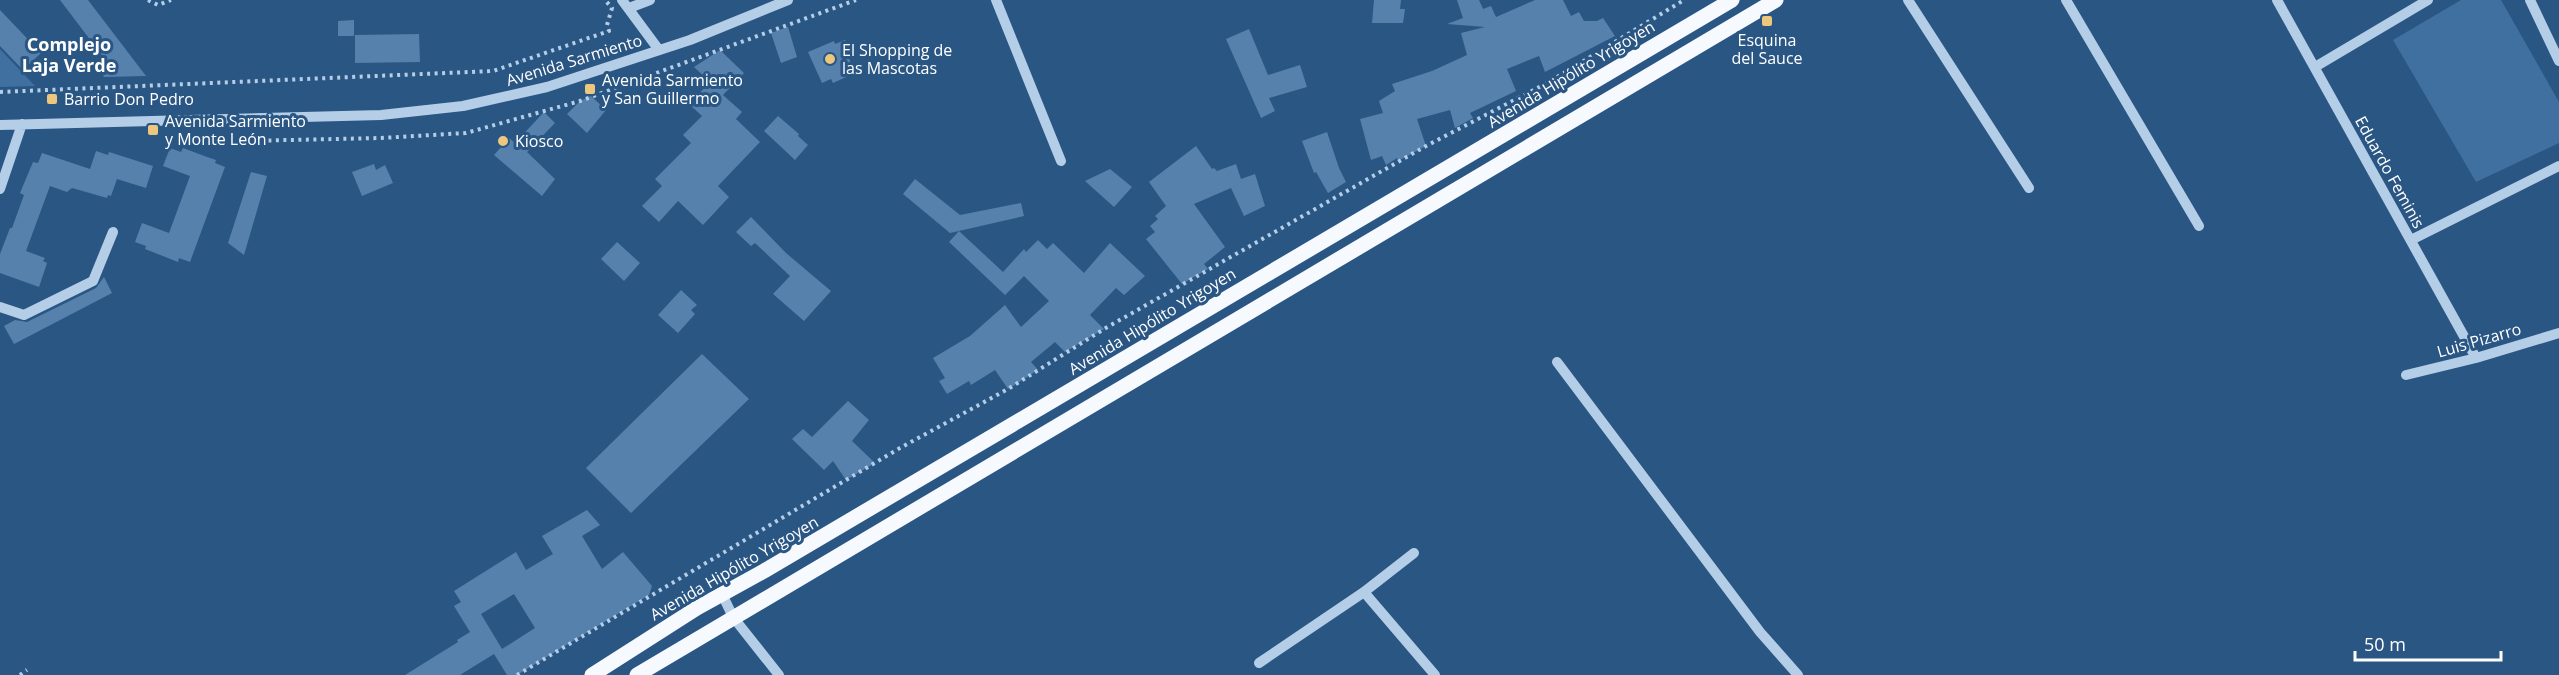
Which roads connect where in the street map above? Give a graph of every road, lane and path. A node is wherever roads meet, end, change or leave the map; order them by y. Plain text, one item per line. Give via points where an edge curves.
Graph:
1 (148, 0) edge
2 (171, 0) edge
3 (605, 0) edge
4 (650, 0) edge
5 (788, 0) edge
6 (996, 0) edge
7 (1684, 0) edge
8 (1732, 0) edge
9 (1776, 0) edge
10 (1908, 0) edge
11 (2066, 0) edge
12 (2277, 0) edge
13 (2428, 0) edge
14 (2530, 0) edge
15 (625, 4) edge
16 (659, 50) junction
17 (2559, 61) edge
18 (2315, 68) junction
19 (0, 92) edge
20 (22, 124) junction
21 (0, 125) edge
22 (1061, 161) dead end
23 (2559, 166) edge
24 (2029, 188) dead end
25 (0, 189) edge
26 (2199, 226) dead end
27 (113, 232) dead end
28 (2410, 240) junction
29 (0, 307) edge
30 (2559, 333) edge
31 (1139, 350) junction
32 (2476, 358) junction
33 (1557, 362) dead end
34 (1150, 371) junction
35 (2406, 375) dead end
36 (1414, 554) dead end
37 (1364, 592) junction
38 (722, 594) junction
39 (733, 617) junction
40 (1259, 663) dead end
41 (27, 670) dead end
42 (20, 675) edge
43 (517, 675) edge
44 (592, 675) edge
45 (637, 675) edge
46 (779, 675) edge
47 (1435, 675) edge
48 (1798, 675) edge

1 - 2 path via 158,5
3 - 19 path via 612,8 609,31 493,71
4 - 15 street
5 - 16 street, Avenida Sarmiento
6 - 22 street
7 - 43 path via 1549,82 1407,156 1104,329
8 - 31 main road, Avenida Hipólito Yrigoyen
9 - 34 main road
10 - 24 street
11 - 26 street
12 - 18 street, Eduardo Feminis
13 - 18 street
14 - 17 street
15 - 16 street
16 - 20 street, Avenida Sarmiento via 547,87 463,106 381,115
18 - 28 street, Eduardo Feminis
20 - 21 street, Avenida Sarmiento
20 - 25 street
23 - 28 street
27 - 29 street via 93,281 24,315
28 - 32 street, Eduardo Feminis
30 - 32 street, Luis Pizarro
31 - 34 main road
31 - 38 main road, Avenida Hipólito Yrigoyen
32 - 35 street, Luis Pizarro
33 - 48 street via 1760,632
34 - 39 main road
36 - 37 street
37 - 40 street
37 - 47 street
38 - 39 street
38 - 44 main road, Avenida Hipólito Yrigoyen
39 - 45 main road
39 - 46 street
41 - 42 path

